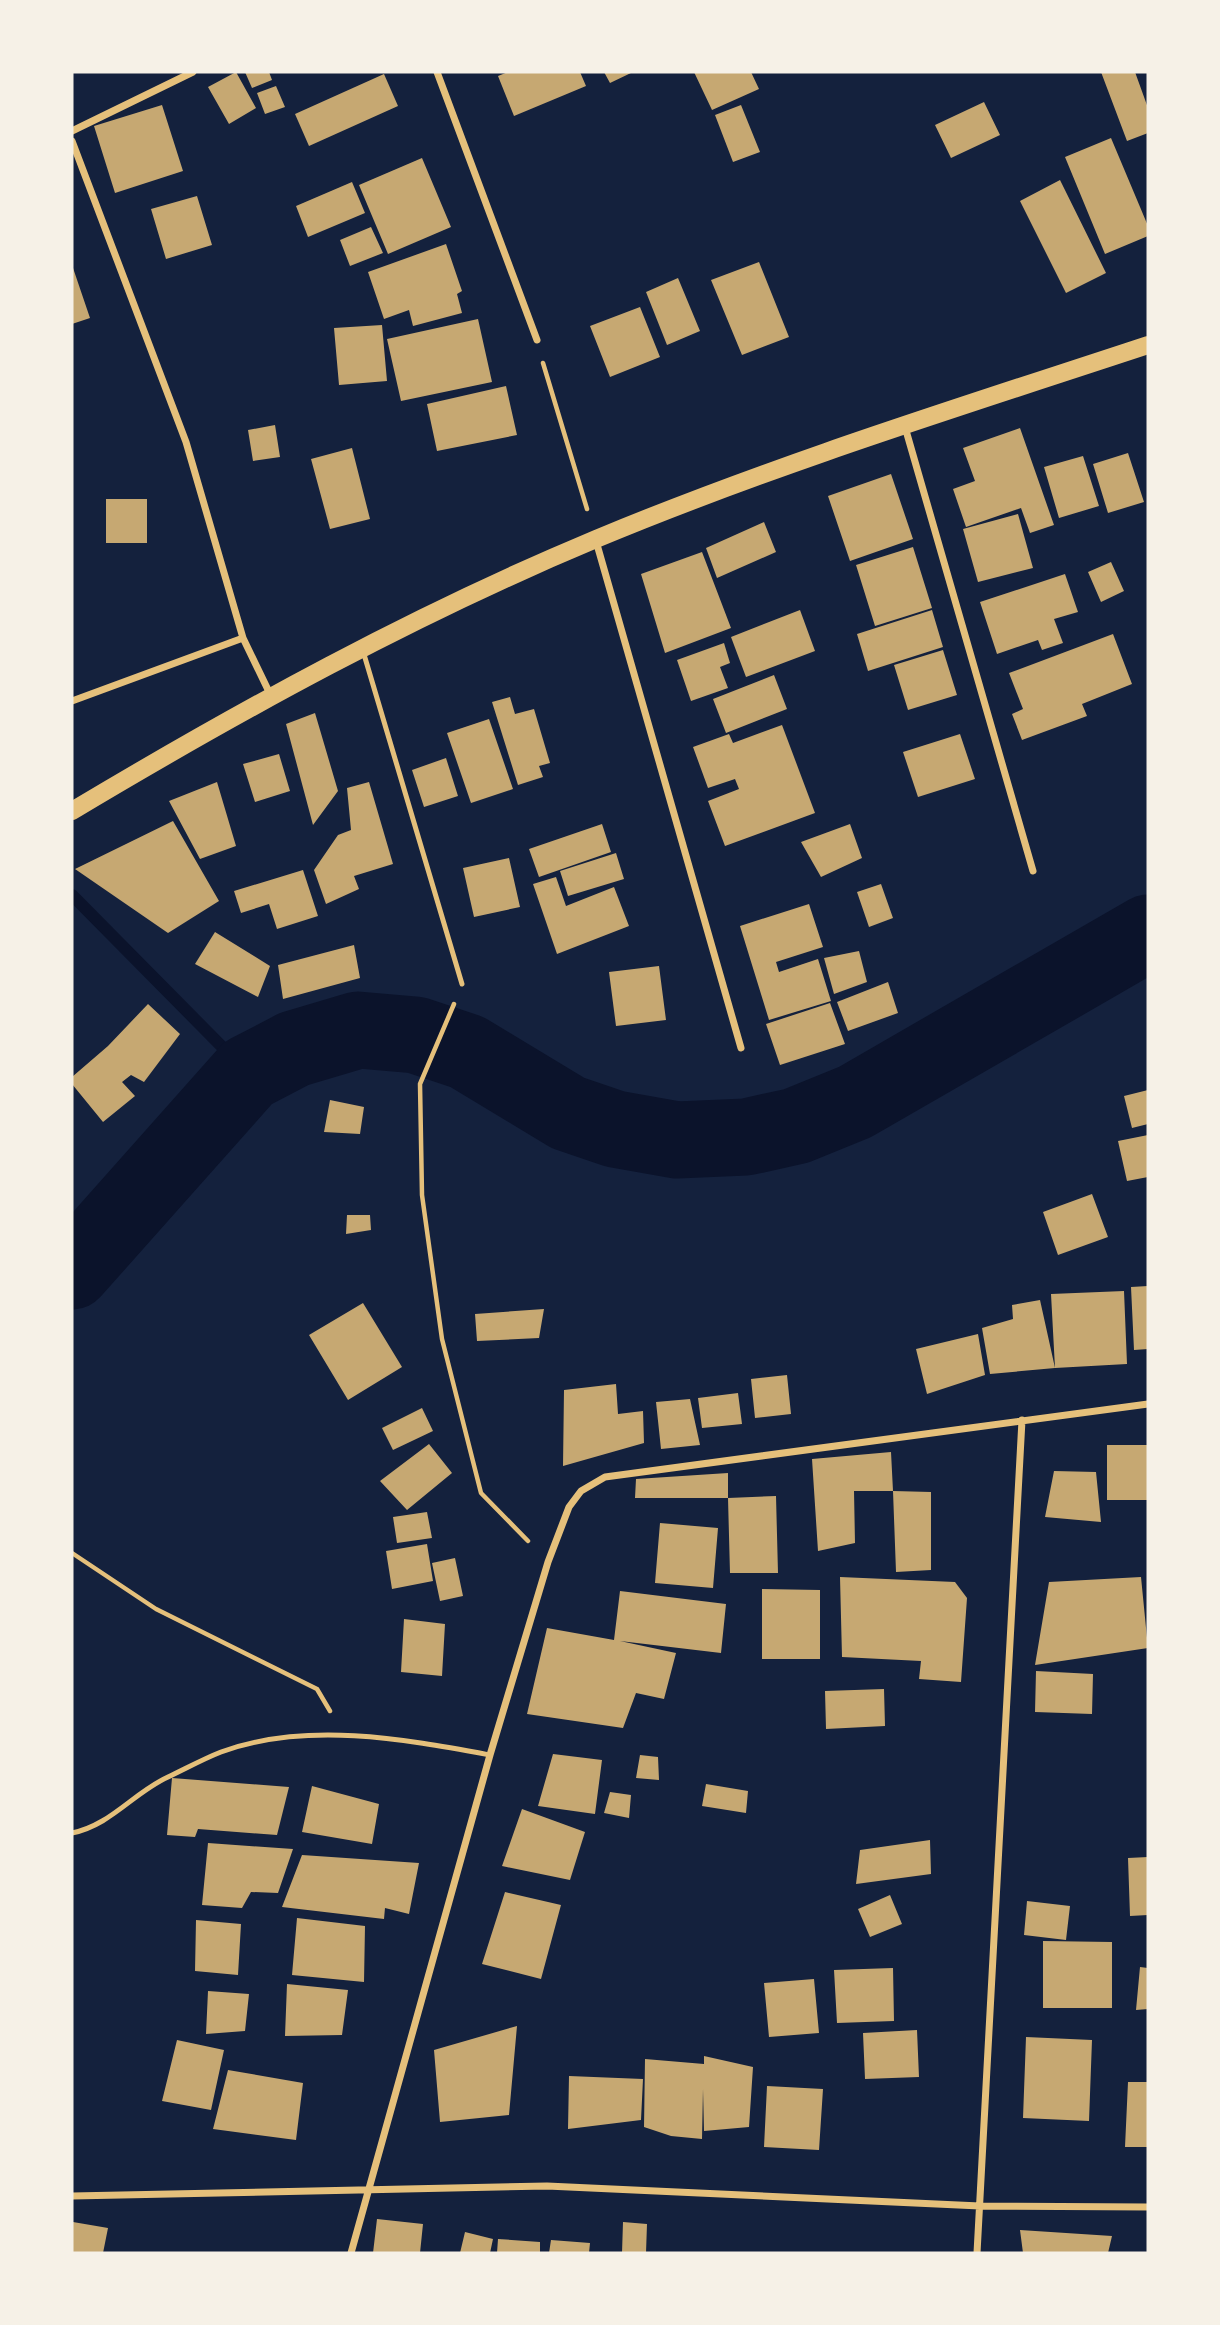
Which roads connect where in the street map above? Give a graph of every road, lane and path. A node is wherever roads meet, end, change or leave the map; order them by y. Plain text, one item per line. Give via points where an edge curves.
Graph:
1 (193, 72) edge
2 (437, 72) edge
3 (72, 131) edge
4 (72, 141) edge
5 (537, 340) joint
6 (1148, 345) edge
7 (905, 425) junction
8 (596, 540) junction
9 (243, 638) junction
10 (362, 648) junction
11 (271, 696) junction
12 (72, 701) edge
13 (72, 811) edge
14 (1033, 870) dead end
15 (462, 984) joint
16 (741, 1048) dead end
17 (1148, 1404) edge
18 (1021, 1420) junction
19 (72, 1553) edge
20 (548, 1562) junction
21 (345, 1736) junction
22 (490, 1755) junction
23 (72, 1833) edge
24 (366, 2191) junction
25 (72, 2196) edge
26 (980, 2206) junction
27 (1148, 2207) edge
28 (351, 2253) edge
29 (977, 2253) edge

1 - 3 street
2 - 5 street
4 - 9 street via 186,442
5 - 8 path
6 - 7 main road
7 - 8 main road
7 - 14 street
8 - 10 main road
8 - 16 street
9 - 11 street
9 - 12 street
10 - 11 main road
10 - 15 lane
11 - 13 main road
15 - 20 path via 420,1084 422,1195 442,1339 481,1493
17 - 18 street
18 - 20 street via 605,1477 581,1491 569,1507
18 - 26 street
19 - 21 path via 156,1609 317,1689
20 - 22 street
21 - 22 lane via 416,1741
21 - 23 lane via 284,1738 222,1752 158,1782 107,1820
22 - 24 street
24 - 25 street
24 - 26 street via 547,2186
24 - 28 street
26 - 27 street
26 - 29 street

